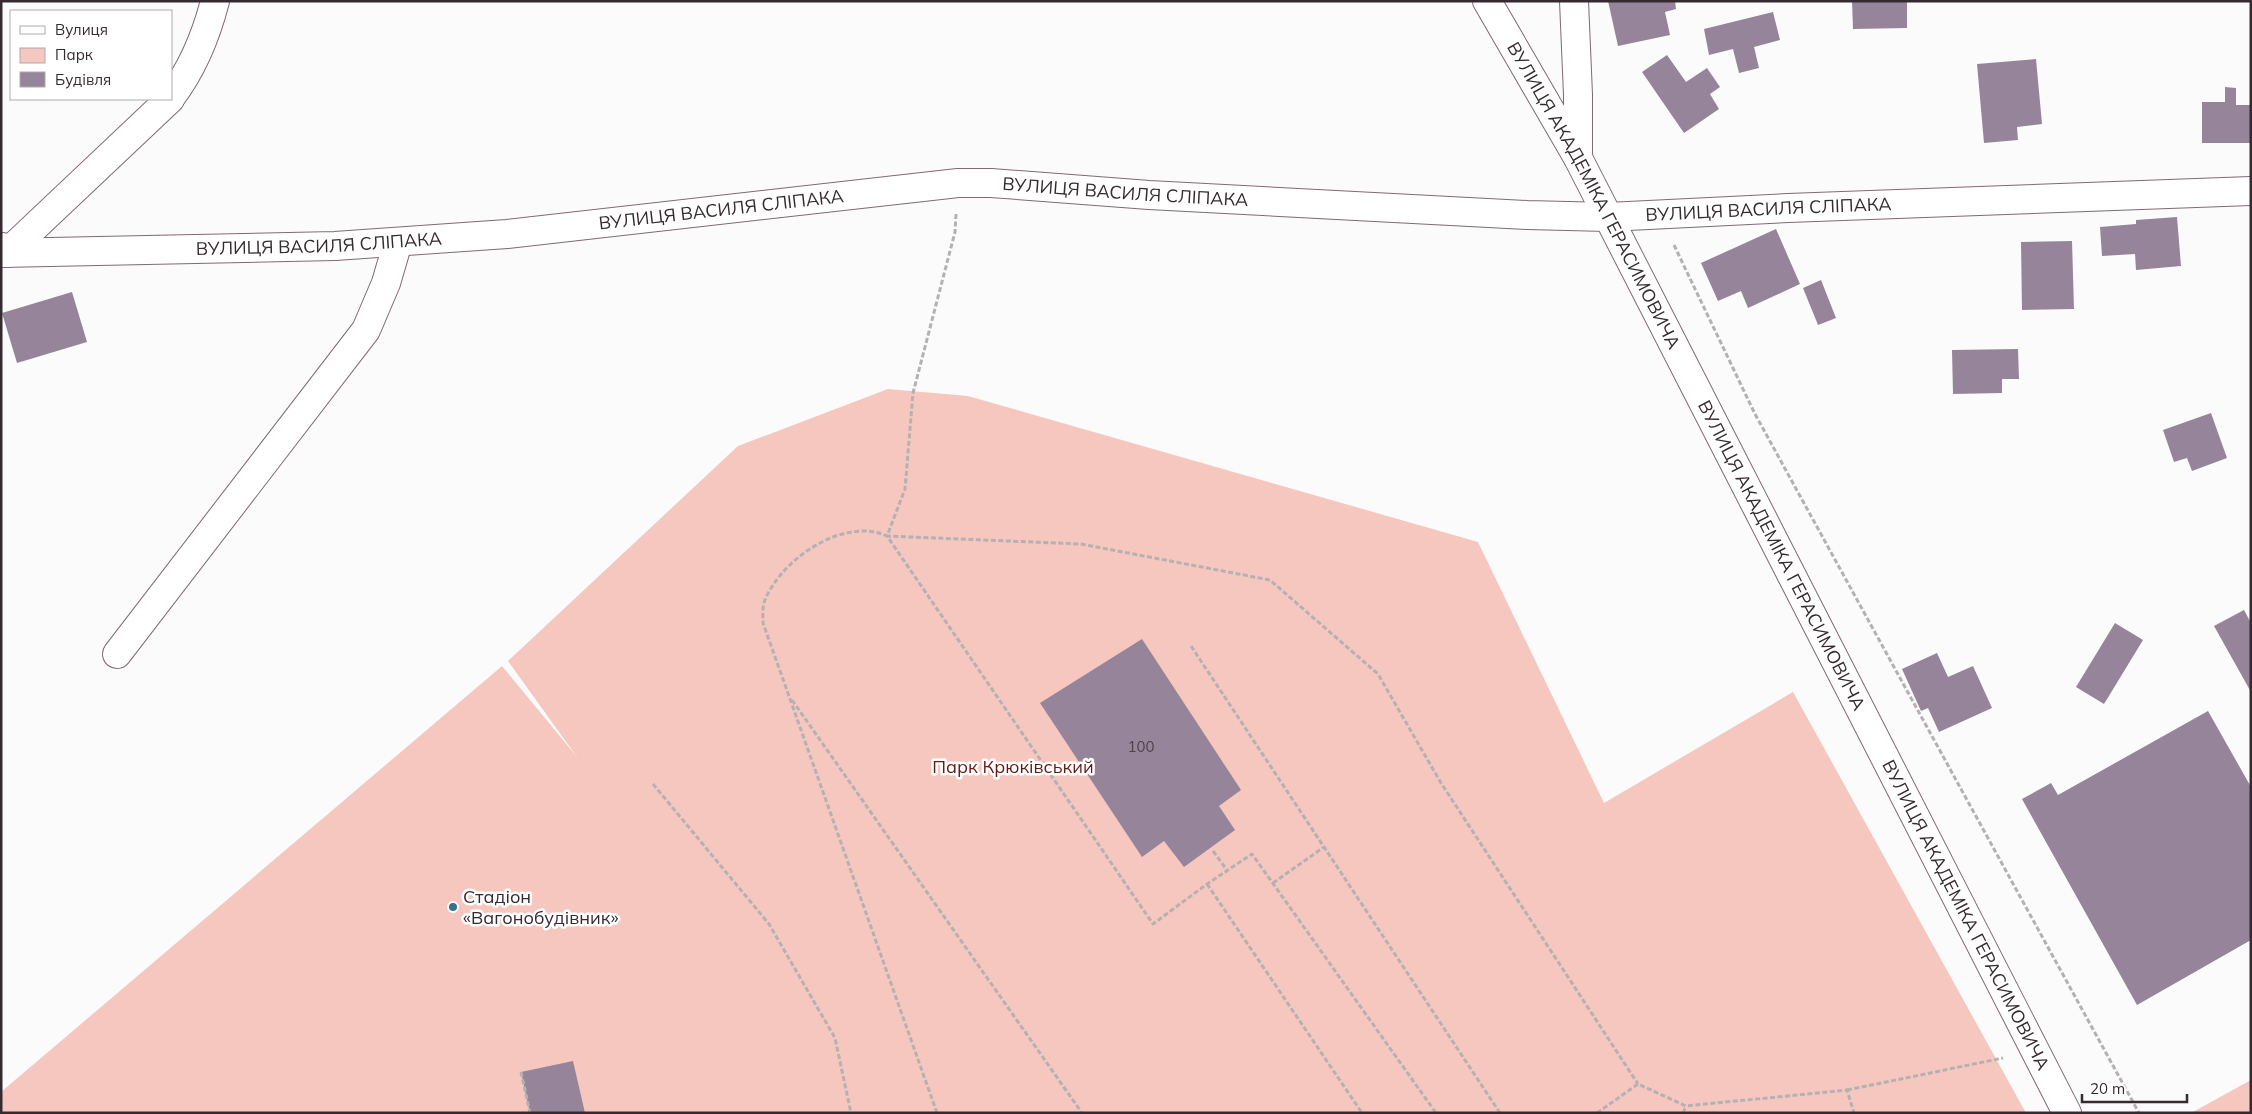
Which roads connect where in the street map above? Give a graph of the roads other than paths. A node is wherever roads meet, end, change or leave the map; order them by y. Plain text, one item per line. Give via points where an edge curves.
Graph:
1 (215, 1) edge
2 (1487, 1) edge
3 (1574, 1) edge
4 (172, 95) edge
5 (168, 100) edge
6 (1578, 158) junction
7 (2251, 191) edge
8 (1608, 217) junction
9 (398, 242) junction
10 (3, 251) edge
11 (117, 654) dead end
12 (2067, 1113) edge

1 - 4 street via 199,50
2 - 6 street, ВУЛИЦЯ АКАДЕМІКА ГЕРАСИМОВИЧА
3 - 6 street
5 - 10 street
6 - 8 street, ВУЛИЦЯ АКАДЕМІКА ГЕРАСИМОВИЧА
7 - 8 street, ВУЛИЦЯ ВАСИЛЯ СЛІПАКА
8 - 9 street, ВУЛИЦЯ ВАСИЛЯ СЛІПАКА via 958,183 507,234
8 - 12 street, ВУЛИЦЯ АКАДЕМІКА ГЕРАСИМОВИЧА
9 - 10 street, ВУЛИЦЯ ВАСИЛЯ СЛІПАКА via 335,246
9 - 11 street via 386,283 366,330

